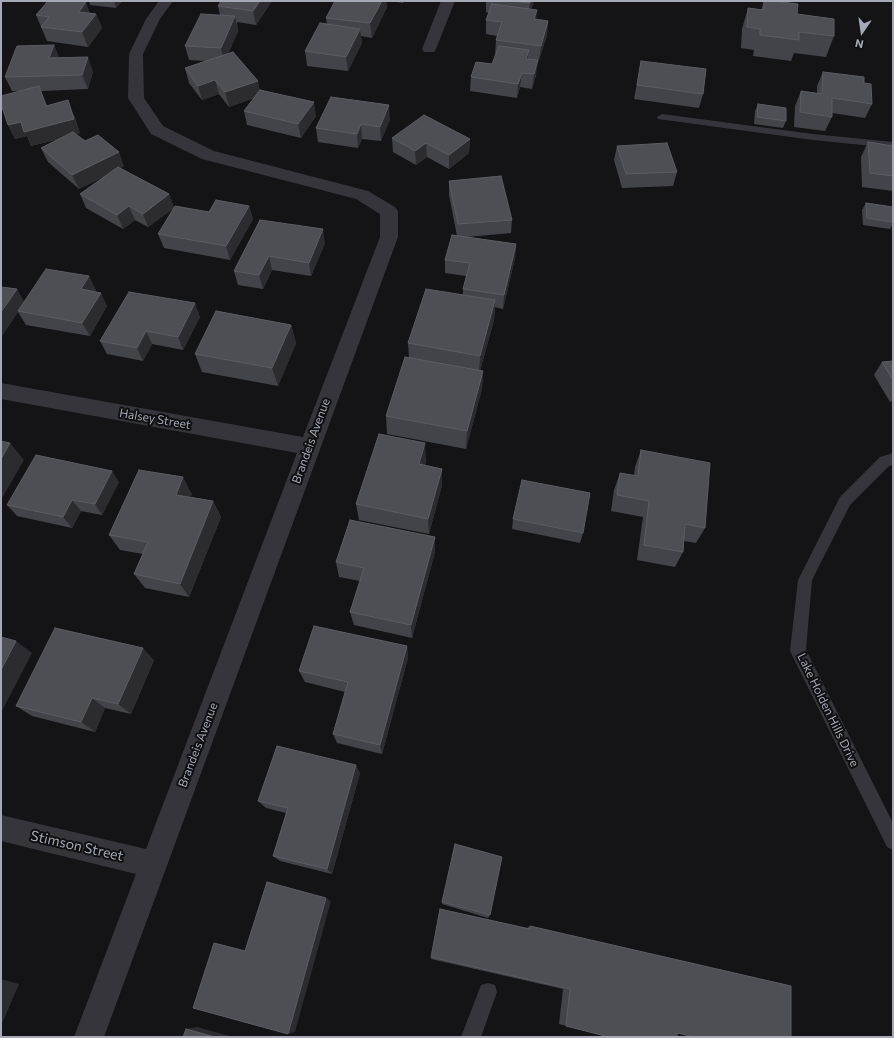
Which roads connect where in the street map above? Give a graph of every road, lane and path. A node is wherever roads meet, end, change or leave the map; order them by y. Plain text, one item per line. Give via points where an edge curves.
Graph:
1 (166, 1) edge
2 (448, 1) edge
3 (429, 49) dead end
4 (662, 117) dead end
5 (893, 145) edge
6 (1, 391) edge
7 (309, 447) junction
8 (893, 459) edge
9 (1, 828) edge
10 (893, 841) edge
11 (153, 864) junction
12 (488, 992) edge
13 (88, 1037) edge
14 (471, 1037) edge

1 - 7 street, Brandeis Avenue via 153,19 136,54 136,98 157,130 208,155 362,195 389,211 388,237
2 - 3 street
4 - 5 lane
6 - 7 street, Halsey Street
7 - 11 street, Brandeis Avenue
8 - 10 lane, Lake Holden Hills Drive via 885,462 845,502 805,580 798,651
9 - 11 street, Stimson Street
11 - 13 street, Brandeis Avenue
12 - 14 lane

